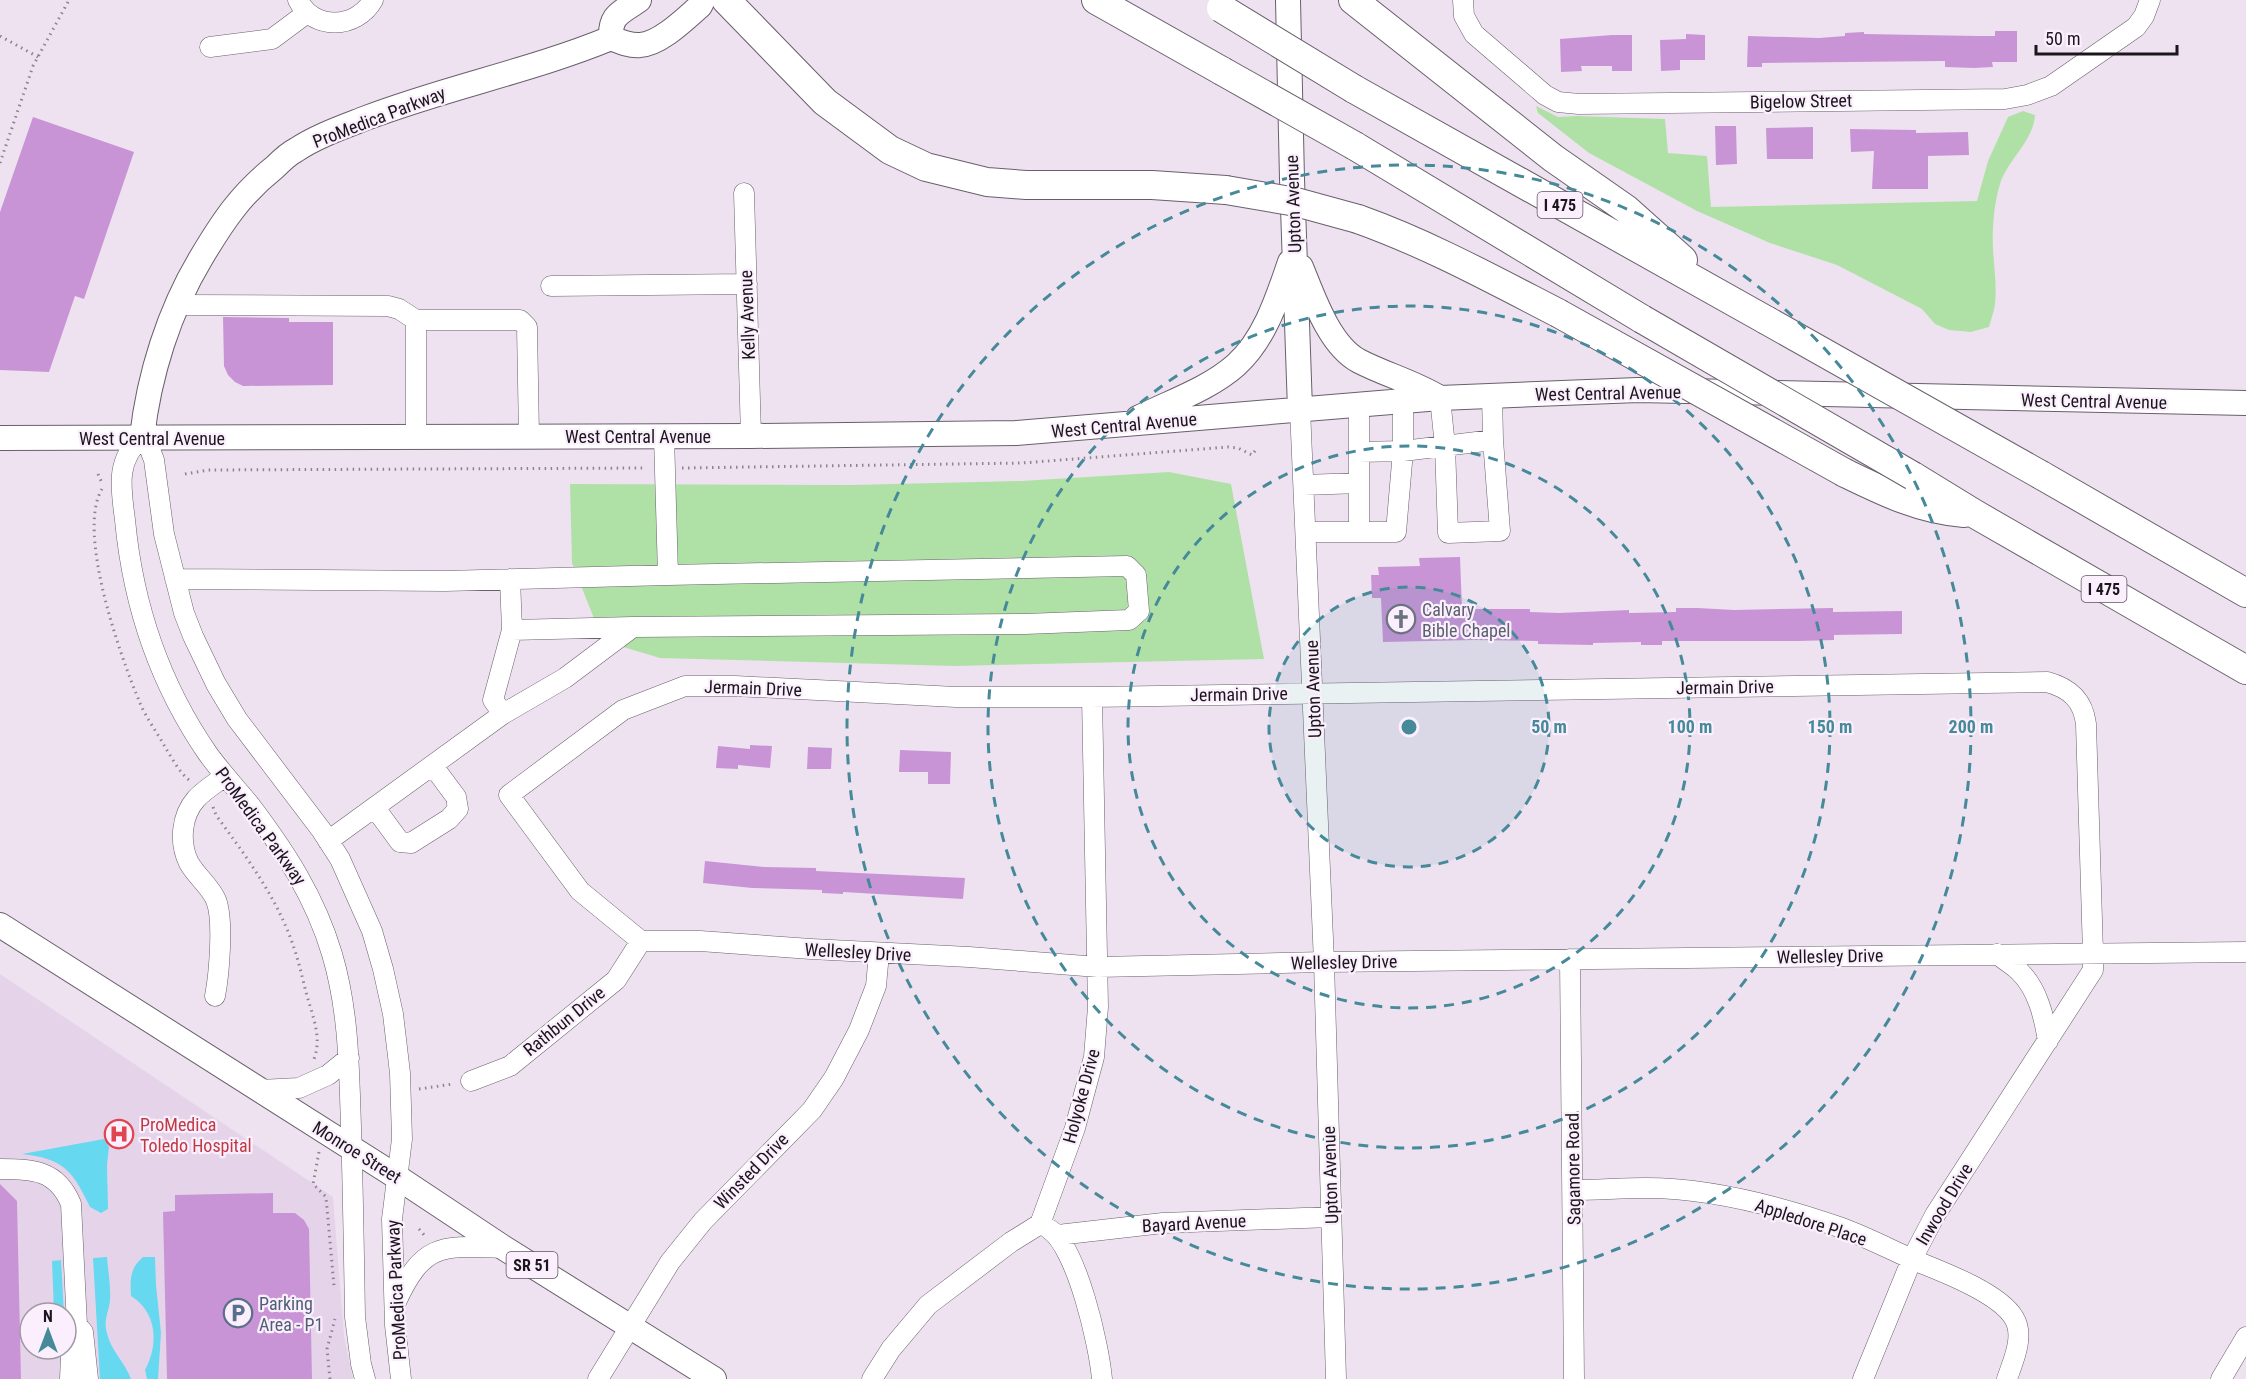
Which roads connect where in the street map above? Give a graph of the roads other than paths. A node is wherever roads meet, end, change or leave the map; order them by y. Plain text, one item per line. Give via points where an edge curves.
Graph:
1 (373, 0) edge
2 (639, 0) edge
3 (703, 0) edge
4 (726, 0) edge
5 (1096, 0) edge
6 (1288, 0) edge
7 (1353, 0) edge
8 (1463, 0) edge
9 (2150, 0) edge
10 (1214, 4) edge
11 (303, 6) edge
12 (611, 38) junction
13 (210, 47) dead end
14 (744, 193) dead end
15 (1294, 252) junction
16 (747, 284) junction
17 (551, 286) dead end
18 (1719, 294) junction
19 (178, 305) junction
20 (416, 320) junction
21 (1492, 395) junction
22 (1440, 398) junction
23 (1403, 401) junction
24 (2246, 403) edge
25 (1359, 405) junction
26 (1300, 409) junction
27 (1124, 425) junction
28 (416, 436) junction
29 (530, 436) junction
30 (664, 436) junction
31 (751, 436) junction
32 (142, 437) junction
33 (0, 438) edge
34 (1493, 440) junction
35 (1445, 446) junction
36 (1403, 451) junction
37 (1359, 452) junction
38 (1359, 483) junction
39 (1304, 485) junction
40 (1975, 514) junction
41 (1306, 532) junction
42 (1359, 532) junction
43 (668, 575) junction
44 (175, 579) junction
45 (510, 579) junction
46 (2246, 593) edge
47 (633, 627) junction
48 (512, 630) junction
49 (2246, 670) edge
50 (1313, 692) junction
51 (1092, 697) junction
52 (503, 714) junction
53 (2086, 724) joint
54 (433, 766) junction
55 (225, 776) junction
56 (375, 808) junction
57 (328, 841) junction
58 (0, 926) edge
59 (641, 941) junction
60 (2246, 952) edge
61 (879, 953) junction
62 (2093, 953) junction
63 (1997, 954) junction
64 (1570, 959) junction
65 (1324, 962) junction
66 (1098, 967) junction
67 (215, 996) dead end
68 (2048, 1041) junction
69 (349, 1058) junction
70 (471, 1081) road end
71 (260, 1090) junction
72 (352, 1148) junction
73 (0, 1169) edge
74 (397, 1177) junction
75 (1573, 1190) junction
76 (1331, 1217) junction
77 (1040, 1224) junction
78 (1058, 1235) junction
79 (504, 1248) junction
80 (1912, 1259) junction
81 (76, 1301) edge
82 (394, 1307) junction
83 (78, 1326) edge
84 (632, 1327) junction
85 (2246, 1337) edge
86 (71, 1361) edge
87 (70, 1379) edge
88 (88, 1379) edge
89 (365, 1379) edge
90 (401, 1379) edge
91 (598, 1379) edge
92 (714, 1379) edge
93 (872, 1379) edge
94 (1102, 1379) edge
95 (1336, 1379) edge
96 (1574, 1379) edge
97 (1863, 1379) edge
98 (2007, 1379) edge
99 (2221, 1379) edge

1 - 11 street via 363,14 337,24 324,22
2 - 12 main road via 615,16
3 - 12 main road via 666,34 644,45
4 - 40 highway, bridge via 825,102 890,150 926,167 987,182 1026,185 1152,185 1226,190 1296,202 1358,219 1400,234 1558,313 1888,495 1946,512
5 - 40 highway, I 475, bridge via 1355,146
6 - 15 main road, Upton Avenue
7 - 18 highway via 1553,158 1626,208
8 - 9 street, Bigelow Street via 1464,16 1474,34 1545,95 1558,102 1579,104 2005,99 2027,95 2051,86 2136,27
10 - 18 highway, I 475, bridge via 1354,89
11 - 13 street via 272,39
12 - 19 main road, ProMedica Parkway via 546,62 415,100 295,150 252,185 223,220 191,274
14 - 16 street, Kelly Avenue
15 - 22 main road via 1323,318 1343,347 1357,360 1421,386
15 - 26 main road, Upton Avenue
15 - 27 main road via 1276,303 1256,341 1238,364 1217,380
16 - 17 street
16 - 31 street, Kelly Avenue
18 - 46 highway, I 475, bridge
19 - 20 street via 388,306
19 - 32 main road, ProMedica Parkway via 158,354 145,405
20 - 28 street
20 - 29 street via 525,322
21 - 22 main road, West Central Avenue
21 - 24 main road, West Central Avenue via 1638,390
21 - 34 street
22 - 23 main road, West Central Avenue
22 - 35 street
23 - 25 main road, West Central Avenue
23 - 36 street
25 - 26 main road, West Central Avenue
25 - 37 street
26 - 27 main road, West Central Avenue
26 - 39 street, Upton Avenue
27 - 31 main road, West Central Avenue via 1016,433
28 - 29 main road, West Central Avenue
28 - 32 main road, West Central Avenue
29 - 30 main road, West Central Avenue
30 - 31 main road, West Central Avenue
30 - 43 street
32 - 33 main road, West Central Avenue
32 - 44 street, ProMedica Parkway via 154,460
32 - 55 street, ProMedica Parkway via 125,455 122,474 128,556 136,594 149,639 175,698
34 - 35 street
34 - 35 street via 1500,531 1448,533
35 - 36 street
36 - 37 street
36 - 42 street via 1396,532
37 - 38 street
38 - 39 street
38 - 42 street
39 - 41 street, Upton Avenue
40 - 49 highway, I 475
41 - 42 street
41 - 50 street, Upton Avenue
43 - 45 street
43 - 47 street via 1127,566 1136,575 1139,611 1129,620 1024,624
44 - 45 street
44 - 57 street, ProMedica Parkway via 184,613 226,702
45 - 48 street
47 - 48 street
47 - 52 street via 565,678
48 - 52 street via 493,700
50 - 51 street, Jermain Drive
50 - 53 street, Jermain Drive via 2047,682 2060,686 2079,701
50 - 65 street, Upton Avenue
51 - 59 street, Jermain Drive via 956,697 685,686 622,710 509,795 580,891
51 - 66 street, Holyoke Drive
52 - 54 street
53 - 62 street, Inwood Drive
54 - 56 street
54 - 56 street via 456,796 458,809 449,819 411,843 400,842
55 - 67 street via 196,798 183,827 183,847 190,865 217,902 219,977
55 - 69 street, ProMedica Parkway via 286,855 316,910 340,985
56 - 57 street
57 - 74 street, ProMedica Parkway via 349,876 372,931 391,999 400,1073 402,1139
58 - 71 main road, Monroe Street / SR 51
59 - 61 street, Wellesley Drive
59 - 70 street, Rathbun Drive via 616,980 510,1066
60 - 62 street, Wellesley Drive
61 - 66 street, Wellesley Drive
61 - 84 street, Winsted Drive via 876,986 834,1078 812,1110 703,1221 670,1262
62 - 63 street, Wellesley Drive
62 - 68 street, Inwood Drive via 2093,970
63 - 64 street, Wellesley Drive
63 - 68 street via 2021,972 2032,990 2043,1013
64 - 65 street, Wellesley Drive
64 - 75 street, Sagamore Road
65 - 66 street, Wellesley Drive
65 - 76 street, Upton Avenue
66 - 77 street, Holyoke Drive via 1094,1057 1075,1128
68 - 80 street, Inwood Drive via 1935,1215
69 - 71 street via 328,1075 299,1088
69 - 72 street, ProMedica Parkway
71 - 72 main road, Monroe Street / SR 51
72 - 74 main road, Monroe Street / SR 51
72 - 89 street, ProMedica Parkway via 355,1317
73 - 81 street via 42,1173 57,1182 68,1196
74 - 79 main road, Monroe Street / SR 51
74 - 82 street, ProMedica Parkway via 392,1219
75 - 80 street, Appledore Place via 1648,1188 1714,1195 1787,1210
75 - 96 street, Sagamore Road
76 - 78 street, Bayard Avenue via 1163,1222
76 - 95 street, Upton Avenue
77 - 78 street
77 - 93 street via 928,1305
78 - 94 street via 1090,1317
79 - 82 street via 462,1246 433,1252 407,1279
79 - 84 main road, Monroe Street / SR 51
80 - 97 street, Inwood Drive
80 - 98 street, Appledore Place via 1962,1279 2014,1317 2019,1332
82 - 90 street, ProMedica Parkway
83 - 88 street via 83,1332
84 - 91 street, Winsted Drive
84 - 92 main road, Monroe Street / SR 51
85 - 99 street
86 - 87 street

